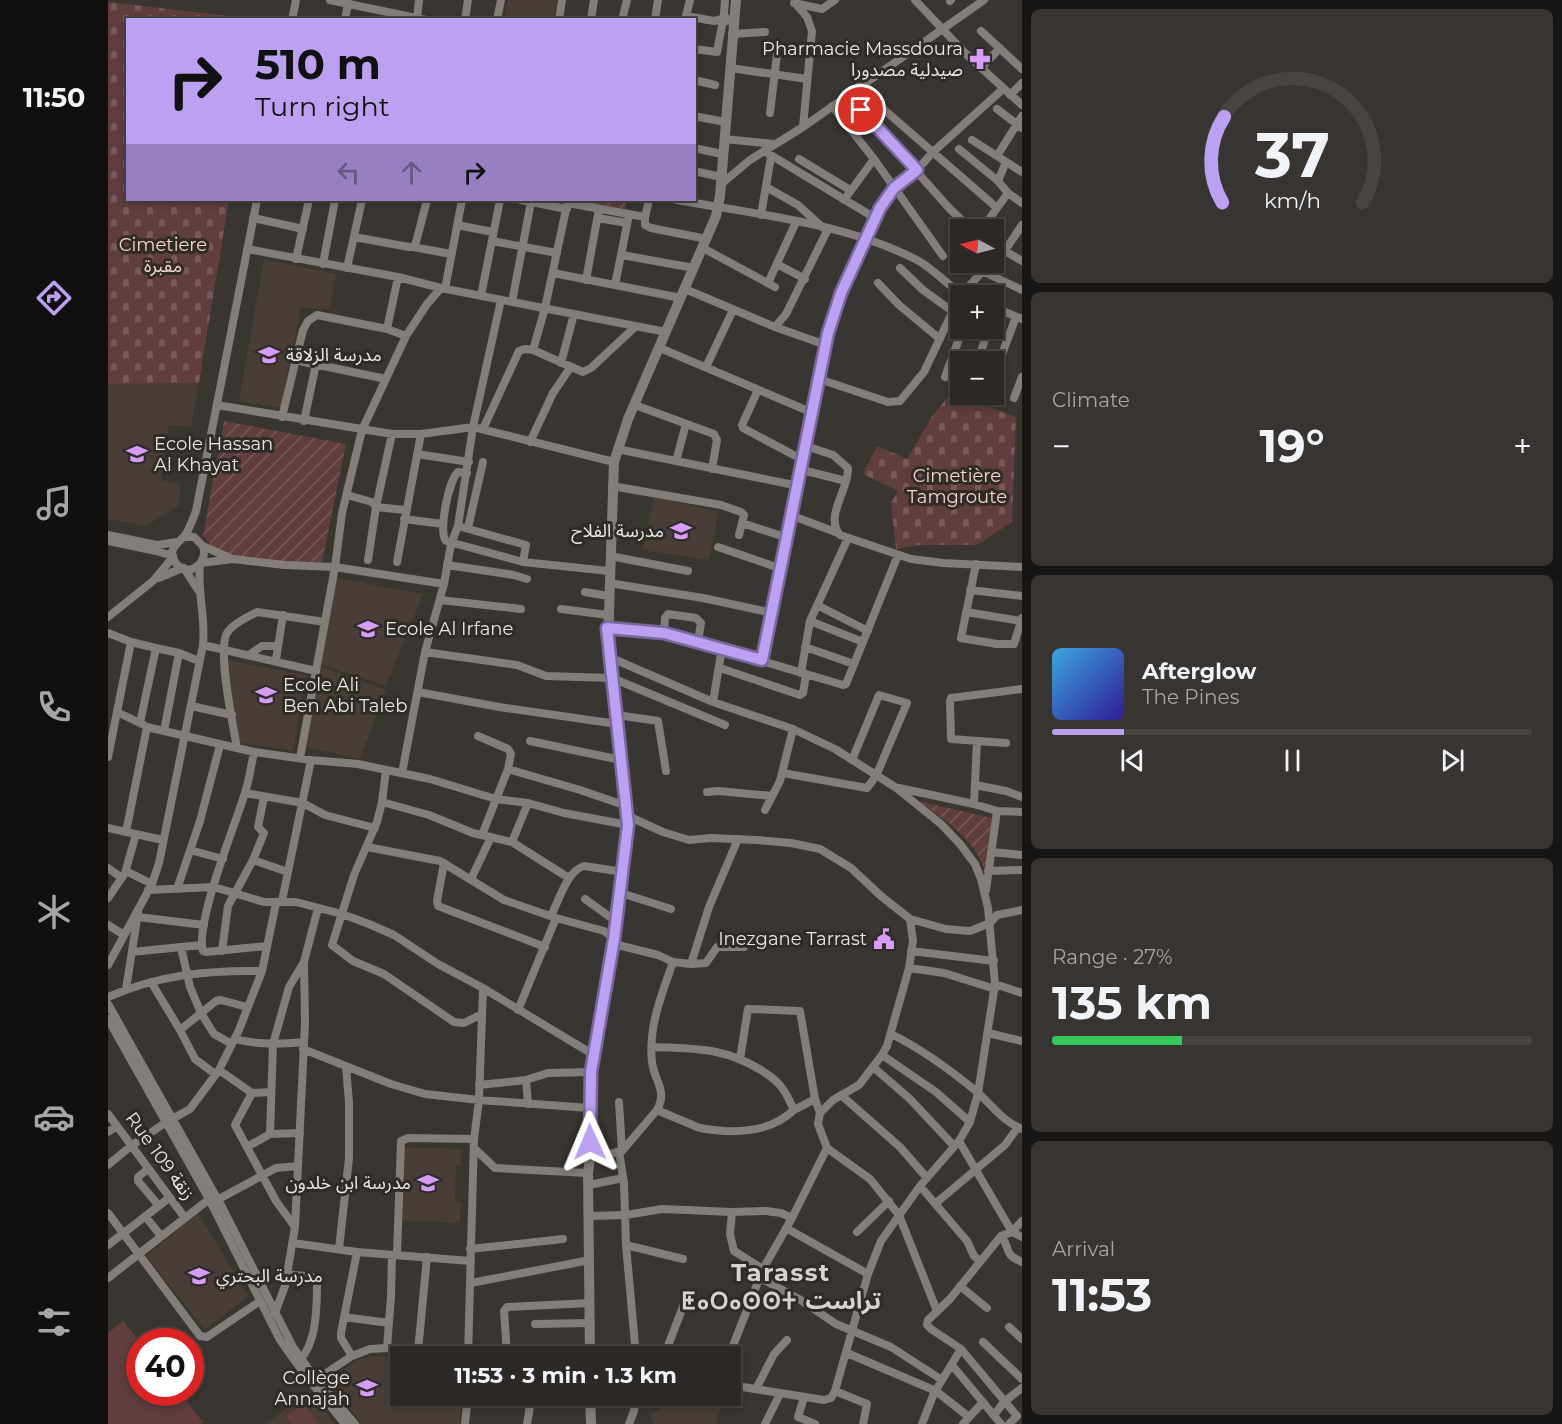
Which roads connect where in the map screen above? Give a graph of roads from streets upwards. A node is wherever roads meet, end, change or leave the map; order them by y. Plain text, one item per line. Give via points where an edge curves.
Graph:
1 (296, 0) edge
2 (330, 0) edge
3 (419, 0) edge
4 (468, 0) edge
5 (501, 0) edge
6 (562, 0) edge
7 (594, 0) edge
8 (627, 0) edge
9 (658, 0) edge
10 (690, 0) edge
11 (725, 0) edge
12 (736, 0) edge
13 (835, 0) edge
14 (915, 0) edge
15 (984, 0) edge
16 (793, 2) edge
17 (348, 3) junction
18 (358, 3) edge
19 (373, 9) junction
20 (292, 18) edge
21 (345, 18) edge
22 (371, 18) edge
23 (404, 18) edge
24 (417, 18) joint
25 (465, 18) edge
26 (497, 18) edge
27 (559, 18) edge
28 (591, 18) edge
29 (622, 18) edge
30 (655, 18) edge
31 (686, 18) edge
32 (696, 19) edge
33 (724, 19) junction
34 (942, 29) junction
35 (733, 31) junction
36 (981, 31) dead end
37 (765, 32) dead end
38 (778, 46) dead end
39 (1000, 48) junction
40 (696, 49) edge
41 (730, 68) junction
42 (981, 68) junction
43 (1022, 69) edge
44 (774, 74) junction
45 (807, 79) junction
46 (696, 80) edge
47 (1022, 83) edge
48 (715, 85) dead end
49 (858, 87) junction
50 (1003, 89) junction
51 (848, 95) junction
52 (1010, 95) junction
53 (1022, 105) edge
54 (832, 106) junction
55 (997, 109) dead end
56 (770, 113) dead end
57 (696, 116) edge
58 (725, 122) junction
59 (1020, 123) edge
60 (803, 127) junction
61 (724, 139) junction
62 (972, 140) dead end
63 (775, 144) junction
64 (696, 148) edge
65 (959, 149) dead end
66 (933, 152) junction
67 (722, 154) junction
68 (767, 154) junction
69 (997, 156) junction
70 (799, 159) dead end
71 (874, 159) junction
72 (1006, 162) junction
73 (917, 170) junction
74 (696, 172) edge
75 (1022, 172) edge
76 (721, 181) junction
77 (998, 181) junction
78 (766, 187) junction
79 (894, 188) junction
80 (850, 190) junction
81 (1008, 193) junction
82 (844, 200) junction
83 (257, 201) edge
84 (309, 201) edge
85 (335, 201) edge
86 (362, 201) edge
87 (427, 201) edge
88 (462, 201) edge
89 (500, 201) edge
90 (526, 201) edge
91 (649, 201) edge
92 (683, 201) edge
93 (531, 202) junction
94 (1022, 203) edge
95 (568, 204) edge
96 (718, 207) junction
97 (996, 207) junction
98 (598, 213) junction
99 (761, 215) junction
100 (645, 217) junction
101 (253, 218) junction
102 (875, 218) junction
103 (628, 219) junction
104 (960, 219) edge
105 (988, 219) edge
106 (796, 222) junction
107 (457, 225) junction
108 (1022, 225) edge
109 (303, 229) junction
110 (825, 229) junction
111 (354, 237) junction
112 (493, 237) junction
113 (864, 239) junction
114 (416, 244) junction
115 (705, 244) junction
116 (523, 246) junction
117 (247, 249) junction
118 (1004, 250) edge
119 (1004, 252) edge
120 (557, 253) junction
121 (451, 254) junction
122 (622, 255) junction
123 (943, 256) dead end
124 (297, 259) junction
125 (1022, 261) edge
126 (323, 264) junction
127 (777, 264) junction
128 (347, 268) junction
129 (694, 268) junction
130 (900, 268) dead end
131 (553, 273) junction
132 (980, 273) edge
133 (986, 273) edge
134 (398, 277) junction
135 (804, 279) junction
136 (586, 280) junction
137 (878, 283) dead end
138 (615, 285) junction
139 (970, 285) edge
140 (950, 286) edge
141 (443, 288) junction
142 (1022, 290) edge
143 (683, 294) junction
144 (481, 296) junction
145 (501, 300) junction
146 (512, 302) junction
147 (545, 308) junction
148 (733, 310) junction
149 (950, 310) edge
150 (1004, 313) edge
151 (574, 314) junction
152 (950, 316) edge
153 (1020, 316) edge
154 (635, 327) junction
155 (775, 327) junction
156 (387, 329) junction
157 (666, 333) junction
158 (406, 336) junction
159 (940, 339) junction
160 (959, 339) edge
161 (826, 345) junction
162 (660, 348) junction
163 (533, 350) junction
164 (1004, 351) edge
165 (295, 360) junction
166 (561, 363) junction
167 (316, 364) junction
168 (706, 367) junction
169 (570, 368) junction
170 (945, 377) dead end
171 (1022, 377) edge
172 (386, 378) junction
173 (819, 379) junction
174 (758, 390) junction
175 (1014, 398) dead end
176 (217, 405) junction
177 (635, 405) junction
178 (813, 413) junction
179 (282, 417) junction
180 (304, 421) junction
181 (686, 424) junction
182 (473, 427) junction
183 (483, 429) junction
184 (362, 430) junction
185 (392, 434) junction
186 (421, 434) junction
187 (530, 442) junction
188 (806, 446) junction
189 (617, 449) junction
190 (417, 454) junction
191 (803, 460) junction
192 (676, 461) junction
193 (469, 462) junction
194 (483, 462) dead end
195 (614, 462) junction
196 (712, 469) junction
197 (802, 470) junction
198 (467, 473) junction
199 (846, 481) junction
200 (612, 486) junction
201 (799, 486) junction
202 (347, 495) junction
203 (376, 507) junction
204 (196, 511) junction
205 (404, 514) junction
206 (793, 516) junction
207 (742, 523) junction
208 (443, 524) junction
209 (458, 526) junction
210 (468, 528) junction
211 (838, 533) junction
212 (108, 535) edge
213 (739, 535) dead end
214 (788, 538) junction
215 (848, 538) junction
216 (181, 539) junction
217 (108, 541) edge
218 (201, 542) junction
219 (451, 544) junction
220 (718, 548) dead end
221 (898, 555) junction
222 (610, 556) junction
223 (173, 557) junction
224 (233, 559) junction
225 (368, 560) dead end
226 (397, 562) dead end
227 (523, 562) junction
228 (201, 564) junction
229 (976, 564) junction
230 (447, 565) junction
231 (335, 567) junction
232 (1022, 567) edge
233 (183, 568) junction
234 (782, 569) junction
235 (688, 572) dead end
236 (609, 577) junction
237 (527, 579) dead end
238 (153, 581) junction
239 (444, 584) junction
240 (970, 590) junction
241 (585, 592) dead end
242 (200, 593) junction
243 (608, 596) junction
244 (1022, 596) edge
245 (440, 600) junction
246 (817, 605) junction
247 (521, 609) dead end
248 (561, 609) dead end
249 (110, 612) edge
250 (966, 612) junction
251 (773, 613) junction
252 (283, 615) junction
253 (608, 615) junction
254 (1022, 620) edge
255 (810, 621) junction
256 (325, 622) junction
257 (607, 628) junction
258 (868, 631) junction
259 (108, 633) edge
260 (664, 633) junction
261 (131, 642) junction
262 (698, 642) junction
263 (863, 642) junction
264 (203, 645) junction
265 (278, 646) junction
266 (805, 647) junction
267 (156, 648) junction
268 (722, 648) junction
269 (222, 650) junction
270 (425, 652) junction
271 (179, 653) junction
272 (249, 655) junction
273 (609, 657) junction
274 (276, 660) junction
275 (762, 660) junction
276 (199, 662) junction
277 (854, 664) junction
278 (720, 668) junction
279 (316, 671) junction
280 (803, 674) junction
281 (612, 678) junction
282 (1022, 689) edge
283 (418, 692) junction
284 (713, 702) junction
285 (191, 706) junction
286 (114, 715) edge
287 (232, 715) junction
288 (617, 719) junction
289 (143, 725) junction
290 (725, 725) dead end
291 (793, 729) junction
292 (164, 731) junction
293 (478, 736) dead end
294 (184, 737) junction
295 (530, 741) dead end
296 (977, 741) junction
297 (1006, 742) dead end
298 (220, 745) junction
299 (237, 748) junction
300 (254, 752) junction
301 (108, 757) edge
302 (300, 758) junction
303 (311, 760) junction
304 (621, 760) junction
305 (852, 760) junction
306 (508, 769) junction
307 (386, 770) junction
308 (666, 771) dead end
309 (783, 772) junction
310 (402, 773) junction
311 (876, 776) junction
312 (975, 785) junction
313 (895, 787) junction
314 (707, 792) dead end
315 (245, 793) junction
316 (772, 796) junction
317 (264, 797) junction
318 (1022, 797) edge
319 (496, 799) junction
320 (382, 802) junction
321 (303, 803) junction
322 (528, 803) junction
323 (974, 804) junction
324 (765, 810) dead end
325 (997, 811) junction
326 (1022, 812) edge
327 (628, 816) junction
328 (375, 828) junction
329 (109, 829) edge
330 (131, 833) junction
331 (487, 836) junction
332 (108, 838) edge
333 (738, 839) junction
334 (164, 840) junction
335 (512, 842) junction
336 (367, 847) junction
337 (190, 850) junction
338 (991, 852) junction
339 (1022, 855) edge
340 (223, 859) junction
341 (253, 860) junction
342 (444, 863) junction
343 (108, 868) edge
344 (1022, 870) edge
345 (988, 871) junction
346 (288, 872) junction
347 (623, 872) junction
348 (124, 874) junction
349 (569, 878) junction
350 (471, 879) junction
351 (150, 887) junction
352 (214, 887) junction
353 (177, 889) junction
354 (236, 893) junction
355 (621, 893) junction
356 (985, 893) junction
357 (108, 898) edge
358 (585, 899) dead end
359 (279, 902) junction
360 (318, 908) junction
361 (670, 909) dead end
362 (1022, 910) edge
363 (138, 913) junction
364 (342, 914) junction
365 (554, 917) junction
366 (910, 919) junction
367 (617, 922) junction
368 (990, 923) junction
369 (108, 925) edge
370 (204, 925) junction
371 (124, 935) junction
372 (614, 941) junction
373 (202, 945) junction
374 (267, 946) junction
375 (181, 947) junction
376 (545, 947) junction
377 (744, 947) dead end
378 (222, 951) junction
379 (911, 951) junction
380 (132, 952) junction
381 (994, 961) junction
382 (304, 962) junction
383 (674, 962) junction
384 (691, 964) junction
385 (108, 965) edge
386 (909, 968) junction
387 (262, 971) junction
388 (186, 974) junction
389 (151, 982) junction
390 (995, 986) junction
391 (483, 988) junction
392 (126, 989) junction
393 (1022, 993) edge
394 (108, 997) edge
395 (108, 1004) edge
396 (247, 1007) junction
397 (518, 1010) junction
398 (201, 1013) junction
399 (482, 1014) junction
400 (108, 1019) edge
401 (180, 1030) junction
402 (988, 1033) junction
403 (891, 1034) junction
404 (1022, 1041) edge
405 (233, 1042) junction
406 (273, 1044) junction
407 (303, 1045) junction
408 (653, 1047) junction
409 (594, 1055) junction
410 (882, 1055) junction
411 (740, 1059) junction
412 (346, 1067) junction
413 (873, 1067) junction
414 (217, 1072) junction
415 (591, 1072) junction
416 (526, 1080) junction
417 (480, 1085) junction
418 (271, 1092) junction
419 (252, 1093) junction
420 (978, 1093) junction
421 (842, 1095) junction
422 (815, 1099) junction
423 (479, 1100) junction
424 (619, 1102) dead end
425 (528, 1104) junction
426 (589, 1108) junction
427 (795, 1109) junction
428 (657, 1110) junction
429 (820, 1113) junction
430 (108, 1114) edge
431 (169, 1121) junction
432 (970, 1122) junction
433 (117, 1126) junction
434 (1020, 1128) edge
435 (108, 1132) edge
436 (300, 1132) junction
437 (270, 1134) junction
438 (474, 1139) junction
439 (957, 1144) junction
440 (131, 1146) junction
441 (247, 1147) junction
442 (827, 1148) junction
443 (475, 1149) junction
444 (621, 1151) junction
445 (590, 1158) junction
446 (108, 1165) edge
447 (298, 1166) junction
448 (148, 1169) junction
449 (976, 1170) junction
450 (588, 1173) junction
451 (263, 1177) junction
452 (623, 1178) junction
453 (927, 1178) junction
454 (589, 1185) junction
455 (920, 1186) junction
456 (169, 1198) junction
457 (214, 1198) junction
458 (889, 1201) junction
459 (936, 1203) junction
460 (159, 1206) junction
461 (732, 1212) junction
462 (108, 1213) edge
463 (626, 1215) junction
464 (899, 1215) junction
465 (146, 1216) junction
466 (589, 1216) junction
467 (185, 1218) junction
468 (792, 1218) junction
469 (1022, 1221) edge
470 (295, 1227) junction
471 (786, 1227) junction
472 (857, 1232) dead end
473 (1012, 1232) junction
474 (123, 1233) junction
475 (161, 1236) junction
476 (1001, 1236) junction
477 (1022, 1237) edge
478 (563, 1239) dead end
479 (293, 1243) junction
480 (108, 1245) edge
481 (626, 1245) junction
482 (339, 1249) junction
483 (470, 1250) junction
484 (357, 1252) junction
485 (139, 1253) junction
486 (395, 1255) junction
487 (427, 1257) junction
488 (683, 1259) dead end
489 (590, 1260) junction
490 (470, 1261) junction
491 (980, 1261) junction
492 (1022, 1262) edge
493 (763, 1269) junction
494 (287, 1274) junction
495 (868, 1274) junction
496 (108, 1278) edge
497 (760, 1278) junction
498 (471, 1283) junction
499 (960, 1286) junction
500 (686, 1299) dead end
501 (260, 1301) junction
502 (590, 1303) junction
503 (987, 1308) dead end
504 (937, 1311) junction
505 (275, 1313) junction
506 (344, 1317) junction
507 (389, 1323) junction
508 (590, 1323) junction
509 (535, 1324) dead end
510 (1009, 1327) dead end
511 (853, 1332) junction
512 (1022, 1338) edge
513 (787, 1340) dead end
514 (983, 1342) dead end
515 (418, 1346) edge
516 (468, 1346) edge
517 (506, 1346) edge
518 (590, 1346) edge
519 (635, 1346) edge
520 (668, 1346) edge
521 (733, 1346) edge
522 (387, 1348) junction
523 (390, 1348) edge
524 (961, 1349) junction
525 (847, 1353) junction
526 (352, 1356) junction
527 (299, 1361) junction
528 (952, 1365) junction
529 (1022, 1379) edge
530 (942, 1380) junction
531 (314, 1381) junction
532 (741, 1387) edge
533 (1022, 1388) edge
534 (756, 1389) junction
535 (835, 1391) junction
536 (936, 1391) junction
537 (780, 1394) junction
538 (804, 1397) junction
539 (1005, 1401) junction
540 (983, 1402) junction
541 (466, 1406) edge
542 (530, 1406) edge
543 (591, 1406) edge
544 (635, 1406) edge
545 (994, 1415) junction
546 (796, 1420) edge
547 (966, 1420) edge
548 (923, 1423) edge
549 (345, 1424) edge
550 (355, 1424) edge
551 (465, 1424) edge
552 (528, 1424) edge
553 (591, 1424) edge
554 (629, 1424) edge
555 (765, 1424) edge
556 (815, 1424) edge
557 (862, 1424) edge
558 (1001, 1424) edge
559 (1009, 1424) edge

1 - 20 street
2 - 17 street
3 - 24 street
4 - 25 street
5 - 26 street
6 - 27 street
7 - 28 street
8 - 29 street
9 - 30 street
10 - 31 street
11 - 33 street
12 - 35 street
13 - 16 street via 822,9
14 - 34 street
15 - 34 street
16 - 45 street via 813,31
17 - 18 street
17 - 21 street
18 - 19 street
19 - 22 street
19 - 23 street
23 - 24 street
32 - 33 street
33 - 35 street
33 - 40 street via 718,51
34 - 42 street
34 - 49 street
35 - 37 street
35 - 41 street
36 - 39 street
38 - 44 street
39 - 42 street
39 - 43 street
41 - 44 street
41 - 58 street
42 - 50 street
44 - 45 street
44 - 56 street
45 - 60 street
46 - 48 street
47 - 52 street
49 - 51 street
49 - 66 street
50 - 52 street
50 - 66 street
51 - 54 street
51 - 73 street
52 - 53 street
54 - 60 street
54 - 71 street
55 - 59 street
57 - 58 street
58 - 61 street
59 - 69 street
60 - 63 street
61 - 63 street
61 - 67 street
62 - 69 street
63 - 68 street
64 - 67 street
65 - 77 street
66 - 73 street
66 - 97 street
67 - 76 street
68 - 76 street
68 - 78 street
68 - 82 street
69 - 72 street
70 - 80 street
71 - 79 street
71 - 80 street
72 - 75 street
72 - 77 street
73 - 79 street
73 - 104 street
74 - 76 street
76 - 96 street
77 - 81 street
78 - 99 street
78 - 110 street via 798,205
79 - 102 street
79 - 123 street
80 - 82 street
81 - 94 street
81 - 97 street
82 - 102 street
83 - 101 street
84 - 109 street
85 - 126 street
86 - 111 street
87 - 114 street
88 - 107 street
89 - 112 street
90 - 93 street
91 - 100 street
92 - 96 street
93 - 95 street
93 - 116 street
95 - 98 street
95 - 120 street
96 - 99 street
96 - 115 street
97 - 105 street
98 - 103 street
98 - 136 street
99 - 106 street
100 - 103 street
100 - 115 street via 645,225 651,228
101 - 109 street
101 - 117 street
102 - 113 street
103 - 122 street
106 - 110 street
106 - 127 street
107 - 112 street
107 - 121 street
108 - 118 street
109 - 124 street
110 - 113 street
110 - 135 street
111 - 114 street
111 - 128 street
112 - 116 street
112 - 144 street
113 - 140 street via 920,262
113 - 161 street via 836,307
114 - 121 street
115 - 127 street via 772,285
115 - 129 street
116 - 120 street
116 - 146 street
117 - 124 street
117 - 176 street
119 - 125 street
120 - 131 street
121 - 141 street
122 - 129 street
122 - 138 street
124 - 126 street
126 - 128 street
127 - 135 street
128 - 134 street
129 - 143 street
130 - 149 street
131 - 136 street
131 - 147 street
132 - 139 street
133 - 142 street
134 - 141 street
134 - 156 street
135 - 155 street
136 - 138 street
137 - 159 street
138 - 143 street
141 - 144 street
141 - 158 street
143 - 148 street
143 - 157 street
144 - 145 street
145 - 146 street
145 - 182 street
146 - 147 street
147 - 151 street
147 - 163 street
148 - 155 street
148 - 168 street
150 - 153 street
151 - 154 street
151 - 166 street
152 - 159 street
153 - 164 street
154 - 157 street
154 - 169 street via 587,371
155 - 161 street
156 - 158 street
156 - 165 street via 314,316 306,324
157 - 162 street
158 - 172 street
159 - 173 street via 924,372 897,402
160 - 170 street
161 - 173 street
162 - 168 street
162 - 177 street
163 - 166 street
163 - 183 street via 519,351
165 - 167 street
165 - 179 street
166 - 169 street
167 - 172 street
167 - 180 street
168 - 174 street
169 - 187 street via 553,393
171 - 175 street
172 - 184 street
173 - 178 street
174 - 178 street
174 - 191 street via 743,428
176 - 179 street
176 - 204 street
177 - 181 street
177 - 189 street
178 - 188 street
179 - 180 street
180 - 184 street
181 - 192 street
181 - 196 street via 706,429 717,437
182 - 183 street
182 - 186 street
182 - 193 street
183 - 187 street
184 - 185 street
184 - 202 street
185 - 186 street
185 - 203 street
186 - 190 street
187 - 195 street
188 - 191 street
188 - 199 street via 834,454 848,468
189 - 192 street
189 - 195 street
190 - 193 street
190 - 205 street
191 - 197 street
192 - 196 street
193 - 198 street
194 - 210 street
195 - 200 street
196 - 201 street
197 - 199 street
197 - 201 street
198 - 208 street via 454,476
198 - 209 street
199 - 211 street via 835,514
200 - 207 street via 721,505 742,513
200 - 222 street
201 - 206 street
202 - 203 street via 372,502
202 - 231 street
203 - 205 street
203 - 225 street
204 - 216 street
204 - 218 street
205 - 208 street
205 - 226 street
206 - 211 street
206 - 214 street
207 - 213 street
207 - 214 street
208 - 219 street via 442,536
209 - 210 street
209 - 219 street
210 - 227 street via 526,544
211 - 215 street
212 - 216 street via 157,544
214 - 234 street
215 - 221 street
215 - 246 street
216 - 218 street
216 - 223 street via 173,549
217 - 223 street
218 - 224 street
218 - 228 street
219 - 227 street
219 - 230 street
220 - 234 street
221 - 229 street via 927,562
221 - 258 street
222 - 235 street
222 - 236 street
223 - 233 street
223 - 238 street
224 - 228 street
224 - 231 street
227 - 236 street
228 - 233 street
228 - 242 street
229 - 232 street
229 - 240 street
230 - 237 street
230 - 239 street
231 - 239 street
231 - 256 street
233 - 238 street
233 - 242 street
234 - 251 street
236 - 243 street
236 - 251 street
238 - 249 street
239 - 245 street
240 - 244 street
240 - 250 street
241 - 243 street
242 - 264 street
243 - 253 street
245 - 247 street
245 - 270 street
246 - 255 street
246 - 258 street
248 - 253 street
250 - 254 street
250 - 254 street via 961,638 973,641 1014,644
251 - 275 street
252 - 256 street
252 - 265 street
252 - 269 street via 262,611 253,614 226,634
253 - 257 street
255 - 263 street
255 - 266 street
256 - 279 street
257 - 260 street
257 - 273 street
258 - 263 street
259 - 261 street
260 - 262 street
260 - 262 street via 668,614 696,618 701,623
261 - 267 street
261 - 286 street
262 - 268 street
263 - 277 street
264 - 269 street
264 - 276 street
265 - 272 street via 262,646
265 - 274 street
266 - 277 street
266 - 280 street
267 - 271 street
267 - 289 street
268 - 275 street
268 - 278 street
269 - 272 street
269 - 287 street
270 - 281 street via 517,665 546,676
270 - 283 street
271 - 276 street
271 - 292 street
272 - 274 street
273 - 281 street
273 - 284 street
274 - 279 street
275 - 280 street
276 - 285 street
277 - 280 street via 843,685
278 - 280 street via 800,695
278 - 284 street
279 - 302 street
281 - 288 street
281 - 290 street
282 - 296 street via 951,698 951,739
283 - 288 street via 498,707
283 - 310 street
284 - 291 street
285 - 287 street
285 - 294 street
286 - 289 street
286 - 301 street
287 - 299 street
288 - 304 street
288 - 308 street via 657,720
289 - 292 street
289 - 330 street
291 - 305 street
291 - 309 street
292 - 294 street
293 - 306 street via 510,750
294 - 298 street
294 - 334 street
295 - 304 street
296 - 297 street
296 - 312 street
298 - 299 street
298 - 337 street
299 - 300 street
300 - 302 street
300 - 315 street
302 - 303 street
303 - 307 street
303 - 321 street
304 - 327 street
305 - 311 street
305 - 311 street via 879,695 907,702
306 - 319 street
306 - 327 street via 580,789
307 - 310 street
307 - 320 street
309 - 311 street via 864,788
309 - 316 street
310 - 319 street
311 - 313 street
312 - 318 street
312 - 323 street
313 - 323 street
313 - 356 street via 960,844 975,864
314 - 316 street
315 - 317 street
315 - 340 street
316 - 324 street
317 - 321 street
317 - 341 street via 258,827 264,833
319 - 322 street
319 - 331 street
320 - 328 street
320 - 331 street
321 - 328 street via 325,815
321 - 346 street
322 - 327 street via 564,813
322 - 335 street
323 - 325 street
325 - 326 street
325 - 338 street
327 - 333 street via 684,839
327 - 347 street
328 - 336 street
329 - 330 street
329 - 332 street
330 - 334 street
330 - 348 street
331 - 335 street
331 - 350 street
333 - 366 street via 820,849 851,867
333 - 384 street via 709,907
334 - 351 street
335 - 349 street
336 - 342 street
336 - 364 street
337 - 340 street
337 - 353 street
338 - 339 street
338 - 345 street
340 - 352 street
341 - 346 street
341 - 354 street
342 - 350 street
342 - 376 street via 438,906
343 - 348 street
344 - 345 street
345 - 356 street
346 - 359 street
347 - 349 street via 584,866
347 - 355 street
348 - 351 street
348 - 357 street
349 - 365 street
350 - 365 street via 504,900
351 - 353 street
351 - 363 street
352 - 353 street
352 - 354 street
352 - 370 street
354 - 359 street via 264,902
354 - 378 street via 227,908
355 - 361 street
355 - 367 street
356 - 368 street
358 - 367 street
359 - 360 street
359 - 374 street
360 - 364 street
360 - 382 street
362 - 368 street via 997,915
363 - 370 street via 164,922
363 - 371 street
363 - 380 street
364 - 391 street via 394,935
364 - 399 street via 332,945 338,951 384,974 454,1022 464,1023
365 - 372 street via 604,931
365 - 376 street
366 - 368 street via 964,932
366 - 379 street
367 - 372 street
368 - 381 street
369 - 371 street
370 - 373 street
371 - 385 street
372 - 383 street
372 - 409 street
373 - 375 street
373 - 378 street via 204,952
374 - 378 street
374 - 387 street
375 - 380 street
375 - 388 street
376 - 397 street
377 - 384 street via 717,947 706,963
379 - 381 street
379 - 386 street
380 - 392 street
381 - 390 street
382 - 406 street via 289,987
382 - 407 street
383 - 384 street
383 - 408 street via 656,1012
386 - 390 street
386 - 403 street
387 - 388 street
387 - 396 street
388 - 389 street
388 - 398 street
389 - 392 street
389 - 401 street
390 - 393 street
390 - 402 street
391 - 397 street
391 - 399 street
392 - 394 street
395 - 431 street
396 - 398 street via 218,1000
396 - 405 street
397 - 409 street
398 - 401 street
398 - 405 street via 214,1034
399 - 417 street
400 - 431 street
401 - 414 street via 195,1059
402 - 404 street
402 - 420 street
403 - 410 street
403 - 420 street via 912,1044
405 - 406 street
405 - 414 street
406 - 407 street
406 - 418 street
407 - 412 street
407 - 436 street
408 - 411 street via 710,1050
408 - 428 street via 654,1070 662,1092
409 - 415 street
410 - 413 street
410 - 432 street via 936,1092
411 - 422 street via 748,1008 800,1011
411 - 427 street via 776,1081
412 - 423 street via 425,1094
412 - 482 street via 349,1158
413 - 421 street via 859,1085
413 - 439 street
414 - 419 street
414 - 431 street via 190,1109
415 - 416 street via 548,1073
415 - 426 street
416 - 417 street
416 - 425 street
417 - 423 street
418 - 419 street
418 - 437 street
419 - 441 street via 235,1123
420 - 432 street
420 - 434 street via 997,1114
421 - 429 street
421 - 453 street via 900,1147
422 - 427 street
422 - 429 street
423 - 425 street
423 - 438 street
424 - 444 street
425 - 426 street
426 - 445 street
427 - 428 street via 783,1120 745,1131 704,1128
428 - 444 street
429 - 442 street via 818,1124
430 - 433 street, Rue 109 زنقة
431 - 440 street
431 - 457 street
432 - 439 street
433 - 435 street
433 - 440 street, Rue 109 زنقة
434 - 449 street
436 - 437 street
436 - 447 street
437 - 441 street
438 - 443 street
438 - 486 street via 401,1141
439 - 449 street
439 - 453 street
440 - 446 street
440 - 448 street, Rue 109 زنقة
441 - 451 street
442 - 458 street via 865,1175
442 - 468 street
443 - 450 street via 495,1168
443 - 483 street
444 - 445 street
444 - 452 street
445 - 450 street
447 - 451 street via 281,1167
447 - 470 street
448 - 456 street, Rue 109 زنقة
448 - 460 street via 138,1181
449 - 459 street
449 - 473 street
450 - 454 street
451 - 457 street
451 - 470 street
452 - 454 street
452 - 463 street
453 - 455 street
454 - 466 street
455 - 459 street
455 - 464 street
456 - 460 street
456 - 467 street, Rue 109 زنقة
457 - 467 street
457 - 501 street
457 - 505 street
458 - 464 street
458 - 472 street
459 - 491 street
460 - 465 street
461 - 463 street via 662,1209
461 - 468 street via 766,1211
461 - 493 street via 730,1234 734,1251
462 - 474 street
463 - 466 street
463 - 481 street
464 - 495 street via 881,1241
464 - 504 street
465 - 474 street
465 - 475 street
466 - 489 street
467 - 475 street
468 - 471 street
469 - 473 street
470 - 479 street
471 - 493 street
471 - 495 street
473 - 476 street
473 - 477 street
474 - 480 street
474 - 485 street
475 - 485 street
476 - 491 street
476 - 492 street via 1007,1253
478 - 483 street
479 - 482 street
479 - 494 street
481 - 488 street
481 - 519 street
482 - 484 street
483 - 490 street
484 - 486 street
484 - 506 street
485 - 496 street
485 - 501 street via 202,1337
486 - 487 street
486 - 507 street
487 - 490 street
487 - 515 street
489 - 498 street
489 - 502 street
490 - 498 street
491 - 499 street
493 - 497 street
494 - 505 street
494 - 527 street via 312,1277 317,1282 310,1343
495 - 511 street
497 - 511 street
497 - 521 street
498 - 516 street
499 - 503 street
499 - 504 street
500 - 520 street
501 - 527 street via 280,1340
502 - 508 street
502 - 517 street via 507,1307
504 - 524 street via 927,1324
505 - 527 street
506 - 507 street
506 - 526 street via 342,1338
507 - 522 street
508 - 509 street
508 - 518 street
510 - 512 street
511 - 525 street
511 - 530 street via 891,1347
513 - 534 street via 774,1354
514 - 529 street
522 - 523 street
522 - 526 street
524 - 528 street
524 - 539 street
525 - 535 street
525 - 536 street
526 - 531 street
527 - 531 street
528 - 530 street
528 - 540 street
530 - 536 street
531 - 549 street
531 - 550 street
532 - 534 street
533 - 539 street
534 - 537 street
535 - 538 street via 828,1400
535 - 557 street via 867,1404
536 - 547 street
536 - 548 street
537 - 538 street
537 - 555 street
538 - 546 street
539 - 545 street
539 - 559 street via 1017,1416
540 - 545 street
540 - 547 street
541 - 551 street
542 - 552 street
543 - 553 street
544 - 554 street
545 - 558 street
546 - 556 street

